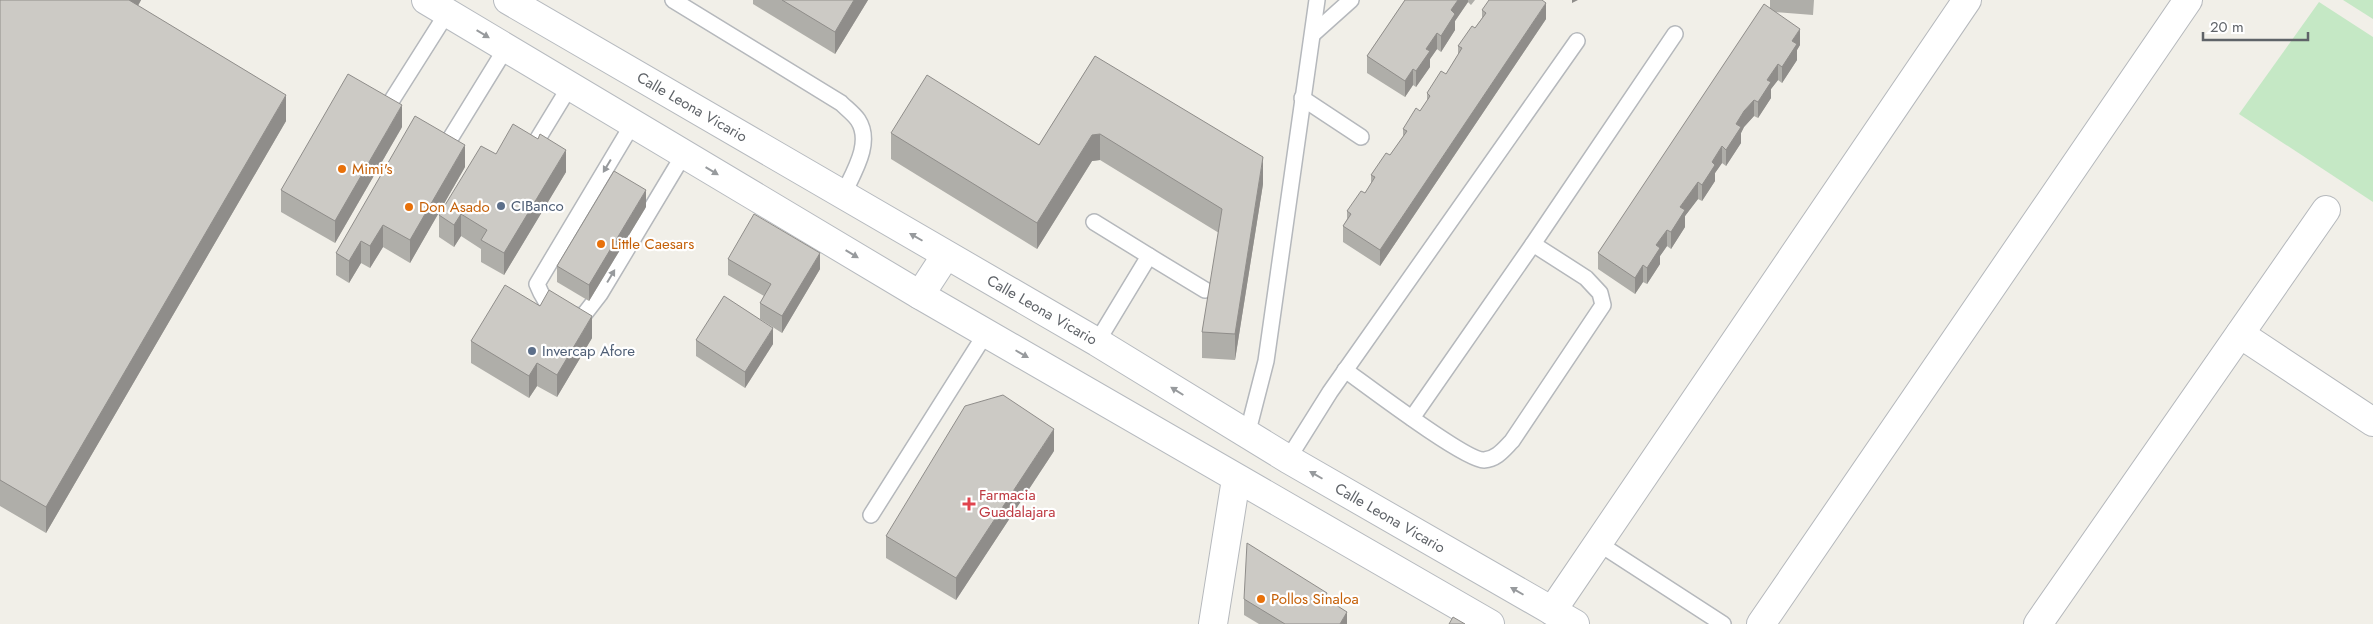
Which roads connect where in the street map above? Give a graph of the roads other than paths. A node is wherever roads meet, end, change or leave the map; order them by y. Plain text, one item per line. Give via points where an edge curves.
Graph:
1 (673, 0) edge
2 (1317, 0) edge
3 (1352, 0) edge
4 (1967, 0) edge
5 (2188, 0) edge
6 (525, 4) edge
7 (436, 6) edge
8 (1313, 34) junction
9 (1675, 34) dead end
10 (1576, 41) dead end
11 (506, 48) junction
12 (570, 86) junction
13 (1302, 98) junction
14 (385, 111) edge
15 (632, 124) junction
16 (1361, 137) dead end
17 (445, 147) edge
18 (531, 150) edge
19 (684, 154) junction
20 (842, 194) junction
21 (2326, 210) dead end
22 (1094, 222) dead end
23 (1533, 244) junction
24 (946, 255) junction
25 (1149, 256) junction
26 (1205, 290) dead end
27 (920, 295) junction
28 (986, 333) junction
29 (2240, 334) junction
30 (1097, 342) junction
31 (1345, 370) junction
32 (1412, 418) junction
33 (2373, 422) edge
34 (1247, 435) junction
35 (1288, 459) junction
36 (1236, 479) junction
37 (871, 515) dead end
38 (1598, 543) junction
39 (1563, 617) edge
40 (1213, 624) edge
41 (1490, 624) edge
42 (1723, 624) edge
43 (1761, 624) edge
44 (2038, 624) edge

1 - 20 lane via 841,103 858,120 864,139 858,163
2 - 8 lane
3 - 8 lane
4 - 38 main road
5 - 43 main road
6 - 20 main road, Calle Leona Vicario
7 -> 11 main road
7 - 14 lane
8 - 13 lane
9 - 23 lane
10 - 31 lane
11 - 12 main road
11 - 17 lane
12 - 15 main road
12 - 18 lane
13 - 16 lane
13 - 34 lane via 1266,361
15 - 19 main road
15 -> 19 lane via 537,284 545,303 565,316 583,316 600,294
19 -> 27 main road
24 -> 20 main road, Calle Leona Vicario
21 - 29 main road
22 - 25 lane
23 - 32 lane
23 - 32 lane via 1586,278 1600,293 1603,305 1512,441 1498,455 1483,460 1469,455
24 - 27 main road
24 - 30 main road, Calle Leona Vicario
25 - 26 lane
25 - 30 lane
27 - 28 main road
28 -> 36 main road
28 - 37 lane
29 - 33 main road
29 - 44 main road
34 -> 30 main road, Calle Leona Vicario
31 - 32 lane
31 - 35 lane
34 - 35 main road, Calle Leona Vicario
39 -> 35 main road, Calle Leona Vicario
36 - 40 main road
36 - 41 main road
38 - 39 main road
38 - 42 lane

